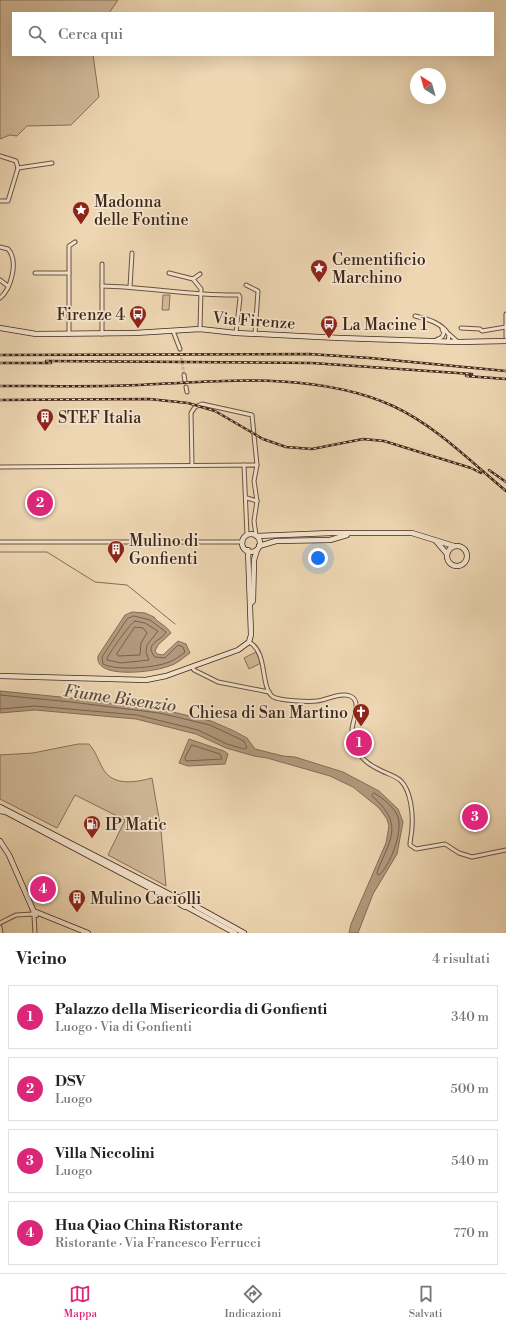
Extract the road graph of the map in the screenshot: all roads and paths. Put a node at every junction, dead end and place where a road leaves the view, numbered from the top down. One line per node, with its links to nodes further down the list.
1 (0, 156): 3 (street)
2 (52, 163): 3 (street)
3 (18, 168): 4 (street)
4 (0, 201)
5 (75, 242): 10 (street)
6 (0, 247): 16 (street)
7 (132, 253): 18 (street)
8 (102, 264): 17 (street)
9 (35, 273): 10 (street)
10 (69, 273): 30 (street)
11 (169, 273): 13 (street)
12 (200, 274): 13 (street)
13 (193, 279): 19 (street)
14 (0, 280): 16 (street)
15 (246, 284): 32 (street)
16 (8, 286): 20 (street)
17 (102, 286): 18 (street); 31 (street)
18 (130, 287): 19 (street)
19 (201, 296): 26 (street); 29 (street)
20 (0, 298)
21 (506, 314): 23 (street)
22 (415, 316): 28 (street)
23 (506, 327): 25 (street); 33 (street)
24 (0, 328): 30 (main road, Via Firenze)
25 (461, 328)
26 (200, 330): 27 (main road, Via Firenze); 29 (main road, Via Firenze)
27 (173, 331): 31 (main road, Via Firenze); 38 (street)
28 (446, 332): 34 (street); 36 (street); 37 (street)
29 (236, 333): 32 (main road, Via Firenze)
30 (69, 334): 31 (main road, Via Firenze)
31 (102, 334)
32 (254, 334): 34 (main road, Via Firenze)
33 (506, 337)
34 (433, 341): 36 (main road, Via Firenze)
35 (506, 341): 37 (main road, Via Firenze)
36 (448, 342): 37 (main road, Via Firenze)
37 (458, 342)
38 (180, 349)
39 (184, 375): 40 (street)
40 (185, 381)
41 (186, 387): 42 (street)
42 (187, 392)
43 (192, 465): 44 (street); 45 (street); 46 (street)
44 (244, 465): 45 (street); 47 (street)
45 (257, 465): 48 (street)
46 (0, 467)
47 (247, 498): 48 (street); 50 (street)
48 (257, 501): 51 (street)
49 (352, 534): 51 (main road); 52 (main road); 56 (main road)
50 (247, 535): 51 (main road); 54 (main road)
51 (256, 536): 56 (main road)
52 (435, 540): 55 (main road); 58 (main road)
53 (0, 542): 54 (street)
54 (243, 542): 57 (main road)
55 (454, 546): 58 (main road); 58 (main road)
56 (258, 548): 57 (main road); 59 (main road)
57 (248, 550): 59 (main road)
58 (447, 554)
59 (250, 603): 60 (main road)
60 (250, 642): 61 (main road); 63 (street)
61 (192, 667): 62 (main road); 63 (street)
62 (0, 676)
63 (269, 692): 67 (street)
64 (0, 806): 68 (main road)
65 (0, 811): 70 (main road)
66 (0, 841): 72 (main road)
67 (506, 850)
68 (181, 898): 69 (main road); 70 (main road)
69 (192, 902): 71 (main road); 79 (main road)
70 (182, 905): 71 (main road)
71 (188, 907): 78 (main road)
72 (36, 914): 73 (street); 76 (street); 77 (main road)
73 (0, 924)
74 (0, 927): 75 (street)
75 (1, 933)
76 (35, 933)
77 (88, 933)
78 (235, 933)
79 (244, 933)

